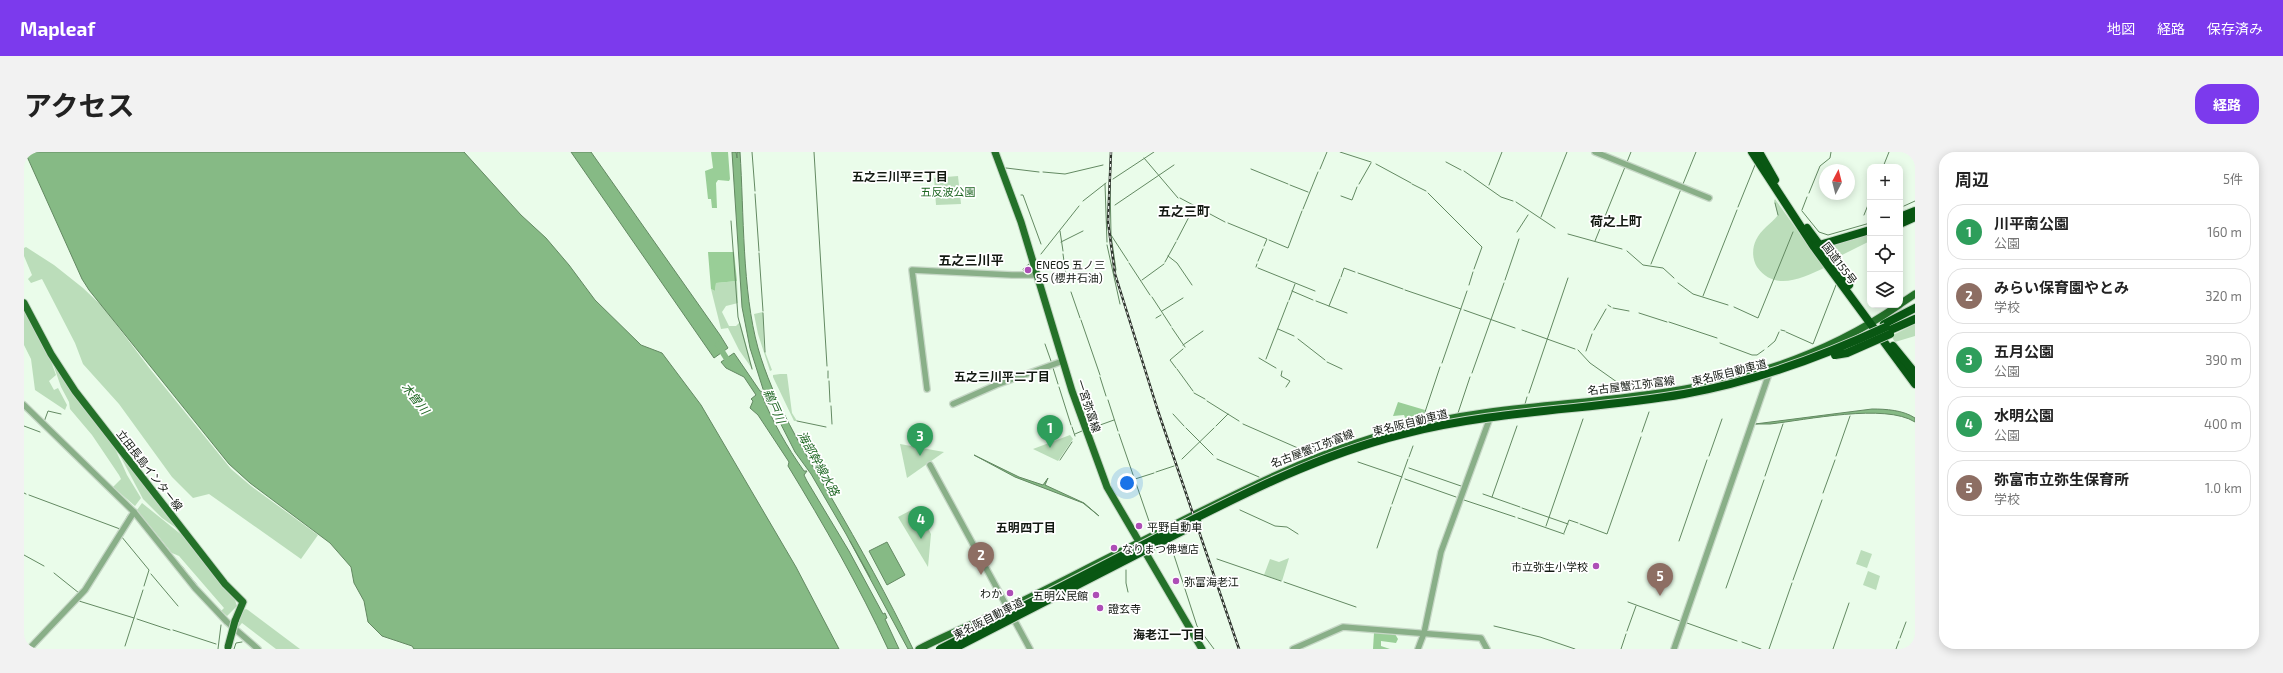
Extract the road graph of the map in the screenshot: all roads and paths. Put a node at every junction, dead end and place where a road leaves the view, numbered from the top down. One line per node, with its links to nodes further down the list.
1 (996, 152): 12 (main road, 一宮弥富線)
2 (1595, 152): 5 (street)
3 (1752, 152): 11 (highway, 国道155号)
4 (1759, 152): 11 (highway, 国道155号)
5 (1709, 198)
6 (1915, 211): 7 (highway)
7 (1903, 216)
8 (1915, 217): 9 (highway)
9 (1903, 223)
10 (1867, 231): 11 (highway)
11 (1817, 246): 21 (highway, 国道155号)
12 (1036, 275): 22 (main road, 一宮弥富線); 26 (street)
13 (1915, 294): 15 (main road, 名古屋蟹江弥富線)
14 (24, 303): 35 (main road, 立田長島インター線, bridge)
15 (1903, 303)
16 (1898, 308): 21 (main road, 名古屋蟹江弥富線)
17 (1915, 308): 21 (highway)
18 (1915, 313): 21 (highway, 東名阪自動車道)
19 (1915, 319): 21 (highway, 東名阪自動車道)
20 (1915, 323): 21 (highway)
21 (1882, 327): 23 (main road, 名古屋蟹江弥富線); 24 (highway, 国道155号); 25 (highway, 国道155号); 39 (highway, 東名阪自動車道, bridge); 40 (highway, 東名阪自動車道, bridge)
22 (1063, 360): 27 (street); 32 (main road, 一宮弥富線)
23 (1771, 368): 29 (main road, 名古屋蟹江弥富線); 46 (street)
24 (1915, 373)
25 (1915, 384)
26 (928, 389)
27 (953, 404)
28 (24, 405): 31 (street)
29 (1492, 411): 32 (main road, 名古屋蟹江弥富線); 34 (street)
30 (930, 465): 33 (street)
31 (134, 512): 36 (street); 37 (street)
32 (1138, 543): 33 (main road, 名古屋蟹江弥富線); 42 (main road, 一宮弥富線)
33 (1008, 608): 38 (main road, 名古屋蟹江弥富線); 41 (street)
34 (1424, 633): 43 (street); 44 (street); 45 (street)
35 (228, 648)
36 (29, 649)
37 (258, 649)
38 (919, 649)
39 (940, 649)
40 (953, 649)
41 (1030, 649)
42 (1202, 649)
43 (1293, 649)
44 (1418, 649)
45 (1487, 649)
46 (1674, 649)

